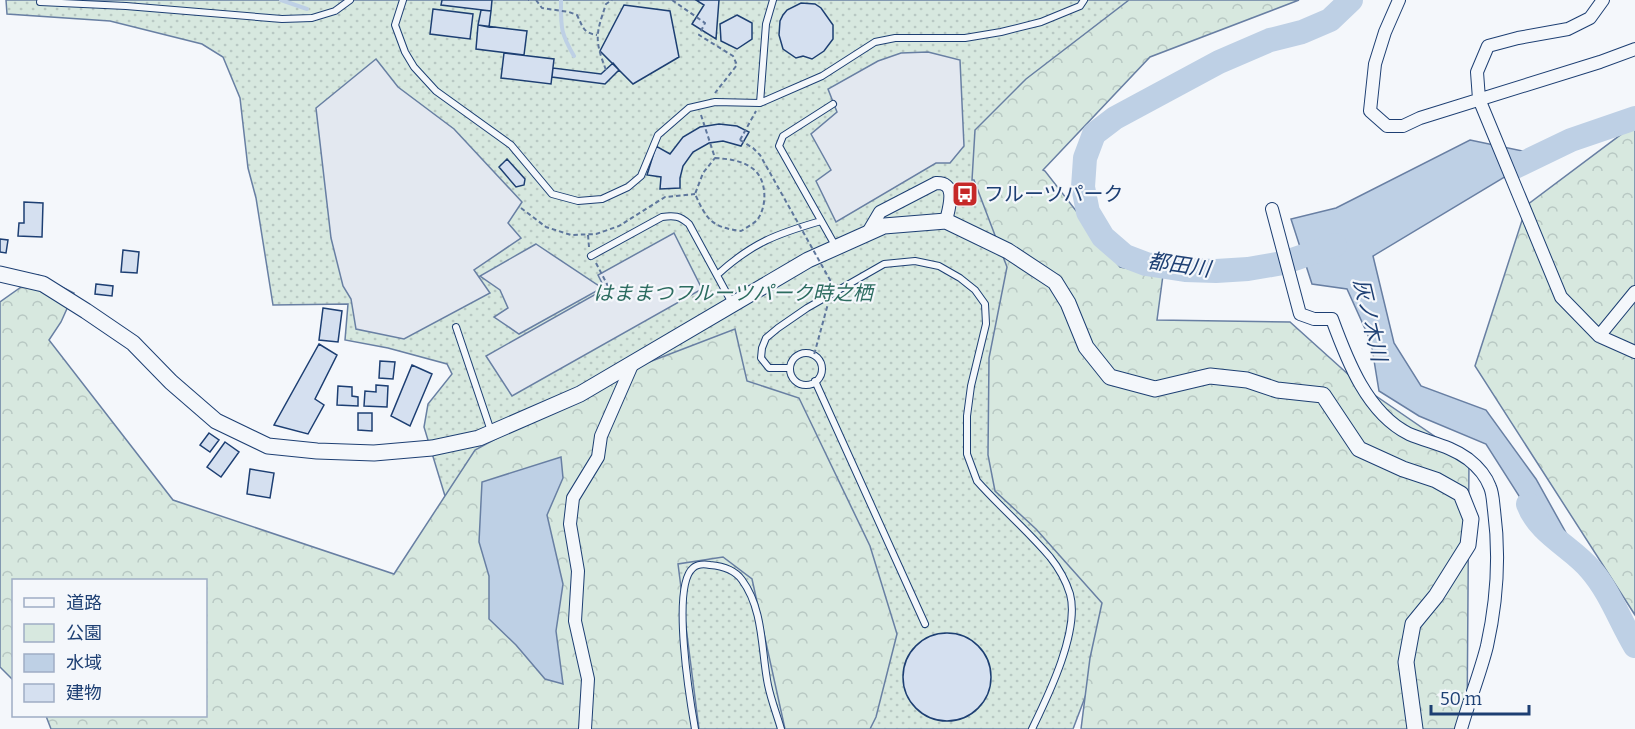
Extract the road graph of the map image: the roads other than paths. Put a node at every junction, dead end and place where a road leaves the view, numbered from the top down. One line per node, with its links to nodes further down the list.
1 (350, 0): 7 (lane)
2 (403, 0): 10 (lane)
3 (773, 0): 10 (lane)
4 (1084, 0): 10 (lane)
5 (1399, 0): 9 (street)
6 (1603, 0): 9 (street)
7 (39, 2)
8 (1635, 49): 9 (street)
9 (1479, 99): 23 (street)
10 (760, 104)
11 (833, 104): 13 (lane)
12 (1272, 209): 35 (street)
13 (821, 221): 16 (lane); 19 (lane)
14 (946, 221): 15 (street); 15 (street); 34 (street)
15 (867, 234): 16 (street)
16 (836, 248): 21 (street)
17 (591, 256): 19 (lane)
18 (0, 274): 28 (street)
19 (717, 275): 21 (lane)
20 (1635, 292): 23 (street)
21 (733, 303): 25 (street)
22 (456, 327): 28 (lane)
23 (1599, 336): 24 (street)
24 (1635, 352)
25 (632, 365): 28 (street); 30 (street)
26 (790, 368): 27 (lane); 27 (lane); 33 (lane)
27 (815, 381): 29 (lane)
28 (492, 432)
29 (925, 624)
30 (585, 729)
31 (695, 729): 32 (lane)
32 (781, 729)
33 (1032, 729)
34 (1415, 729)
35 (1461, 729)

